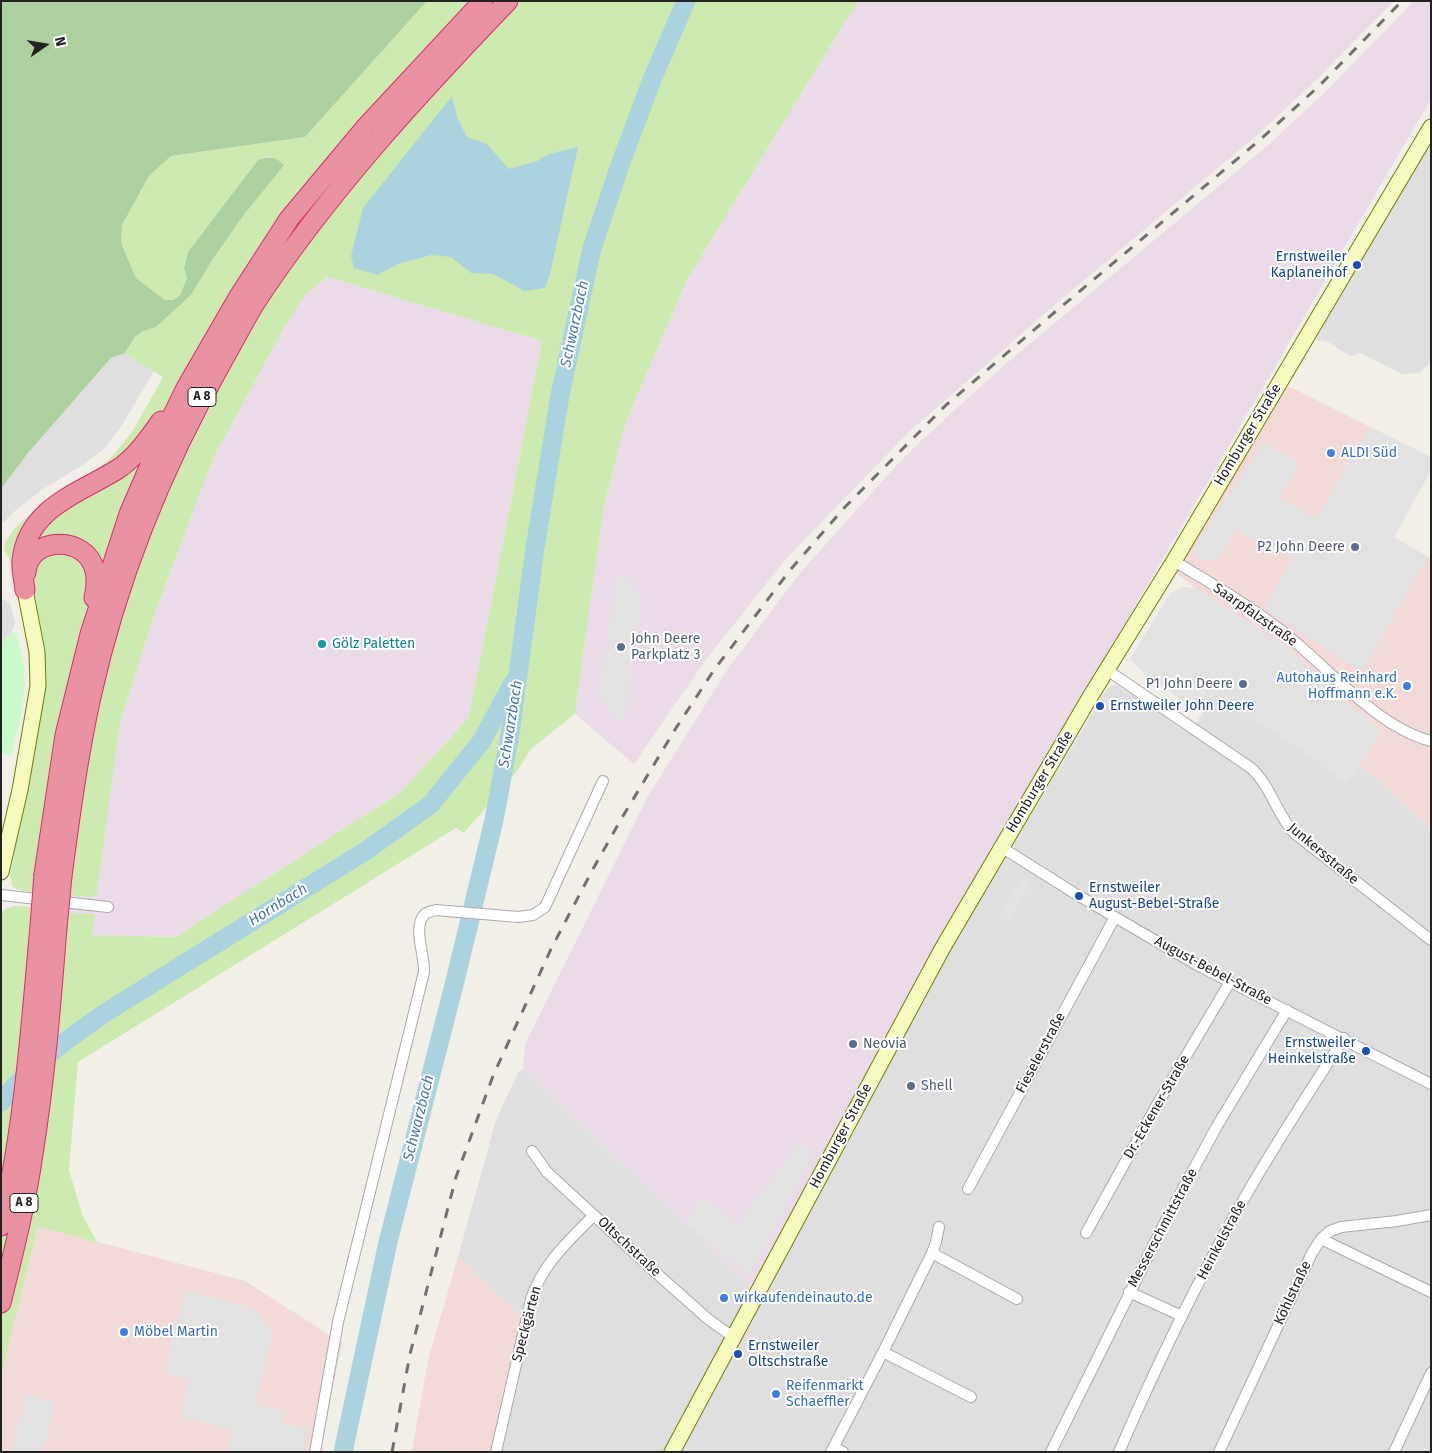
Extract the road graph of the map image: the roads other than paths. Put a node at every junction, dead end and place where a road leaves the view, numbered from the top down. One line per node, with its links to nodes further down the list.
1 (483, 1): 4 (highway, A 8)
2 (508, 1): 13 (highway, A 8)
3 (1431, 126): 5 (main road, Homburger Straße)
4 (186, 388): 6 (highway); 7 (highway, A 8)
5 (1174, 561): 8 (main road, Homburger Straße); 9 (street, Saarpfalzstraße)
6 (25, 590): 7 (highway); 12 (main road)
7 (90, 634): 13 (highway, A 8)
8 (1106, 670): 11 (main road, Homburger Straße); 18 (street, Junkersstraße)
9 (1431, 741)
10 (603, 781): 42 (street)
11 (1001, 848): 16 (street, August-Bebel-Straße); 37 (main road, Homburger Straße)
12 (1, 872)
13 (53, 875): 17 (highway, A 8, bridge)
14 (1, 895): 15 (street)
15 (108, 907)
16 (1115, 917): 19 (street, August-Bebel-Straße); 24 (street, Fieselerstraße)
17 (48, 927): 27 (highway, A 8); 35 (highway, A 8)
18 (1431, 940)
19 (1230, 982): 20 (street, August-Bebel-Straße); 29 (street, Dr.-Eckener-Straße)
20 (1287, 1010): 21 (street, August-Bebel-Straße); 32 (street, Messerschmittstraße)
21 (1344, 1038): 22 (street, August-Bebel-Straße); 36 (street, Heinkelstraße)
22 (1431, 1084)
23 (532, 1151): 25 (street, Oltschstraße)
24 (968, 1189)
25 (594, 1215): 37 (street, Oltschstraße); 43 (street, Speckgärten)
26 (1431, 1215): 30 (street, Köhlstraße)
27 (1, 1226)
28 (939, 1227): 31 (street)
29 (1086, 1233)
30 (1321, 1239): 33 (street); 47 (street, Köhlstraße)
31 (932, 1253): 34 (street); 38 (street)
32 (1129, 1292): 36 (street); 45 (street, Messerschmittstraße)
33 (1431, 1292)
34 (1017, 1299)
35 (1, 1303)
36 (1182, 1316): 46 (street, Heinkelstraße)
37 (733, 1337): 44 (main road, Homburger Straße)
38 (883, 1352): 40 (street); 41 (street)
39 (1431, 1373): 48 (street)
40 (971, 1397)
41 (836, 1450)
42 (315, 1452)
43 (496, 1452)
44 (672, 1452)
45 (1051, 1452)
46 (1119, 1452)
47 (1219, 1452)
48 (1394, 1452)

